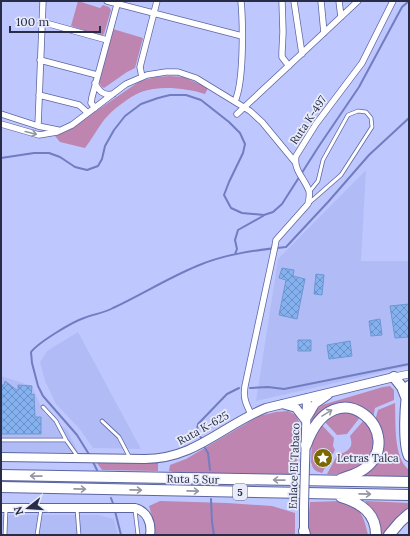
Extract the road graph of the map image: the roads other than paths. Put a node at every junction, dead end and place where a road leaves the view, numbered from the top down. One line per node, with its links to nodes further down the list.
1 (43, 1): 14 (street)
2 (107, 1): 11 (street)
3 (157, 1): 12 (street)
4 (242, 1): 16 (street)
5 (282, 1): 20 (street)
6 (294, 1): 18 (street)
7 (321, 1): 15 (street)
8 (339, 1): 13 (street)
9 (358, 1): 13 (street)
10 (393, 1): 35 (street, Ruta K-497)
11 (117, 2): 12 (street); 17 (street)
12 (154, 13): 16 (street); 22 (street)
13 (341, 17): 15 (street)
14 (42, 22): 17 (street); 19 (street)
15 (324, 33): 18 (street)
16 (242, 36): 26 (street)
17 (107, 40): 21 (street)
18 (302, 54): 20 (street)
19 (40, 60): 21 (street); 25 (street)
20 (289, 66): 27 (street)
21 (97, 75): 23 (street)
22 (142, 77): 24 (street); 26 (street)
23 (95, 82): 24 (street); 28 (street)
24 (114, 93): 28 (street)
25 (39, 95): 29 (street); 33 (street)
26 (235, 100): 27 (street)
27 (244, 107): 31 (street); 35 (street)
28 (95, 108): 29 (street)
29 (88, 113): 34 (street)
30 (1, 114): 33 (street)
31 (237, 114)
32 (1, 124): 34 (street, one-way to 34)
33 (38, 126): 34 (street)
34 (62, 130)
35 (296, 165): 36 (street)
36 (308, 190): 37 (street); 37 (lane)
37 (308, 204): 46 (street)
38 (409, 374): 39 (street, Ruta K-625)
39 (394, 377): 41 (main road, Ruta K-625); 42 (highway)
40 (409, 386): 42 (highway)
41 (334, 391): 43 (main road, Ruta K-625); 48 (main road)
42 (406, 397): 52 (highway)
43 (307, 398): 44 (main road, Ruta K-625); 48 (main road, Enlace El Tabaco)
44 (282, 404): 46 (main road, Ruta K-625); 48 (main road)
45 (43, 407): 50 (lane)
46 (251, 414): 55 (main road, Ruta K-625)
47 (102, 421): 55 (lane)
48 (306, 421): 51 (main road, Enlace El Tabaco)
49 (1, 440): 50 (lane)
50 (66, 440): 54 (lane)
51 (306, 444): 57 (highway, one-way to 57); 69 (main road, Enlace El Tabaco, bridge)
52 (409, 456)
53 (1, 457): 54 (main road, Ruta K-625)
54 (82, 458): 55 (main road, Ruta K-625)
55 (130, 458)
56 (1, 475): 57 (highway, Ruta 5 Sur / 5, one-way to 56)
57 (332, 481): 58 (highway, Ruta 5 Sur / 5)
58 (409, 482)
59 (1, 487): 60 (highway, Ruta 5 Sur / 5, one-way to 60)
60 (326, 493): 61 (highway, Ruta 5 Sur / 5, one-way to 61); 75 (highway)
61 (409, 495)
62 (4, 508): 63 (main road); 68 (lane)
63 (41, 508): 64 (main road); 71 (lane)
64 (77, 508): 65 (main road); 72 (lane)
65 (135, 508): 73 (lane); 74 (main road)
66 (409, 514): 76 (highway)
67 (1, 518): 68 (lane)
68 (6, 518): 70 (lane)
69 (304, 534)
70 (5, 535)
71 (37, 535)
72 (79, 535)
73 (138, 535)
74 (150, 535)
75 (376, 535)
76 (389, 535)

